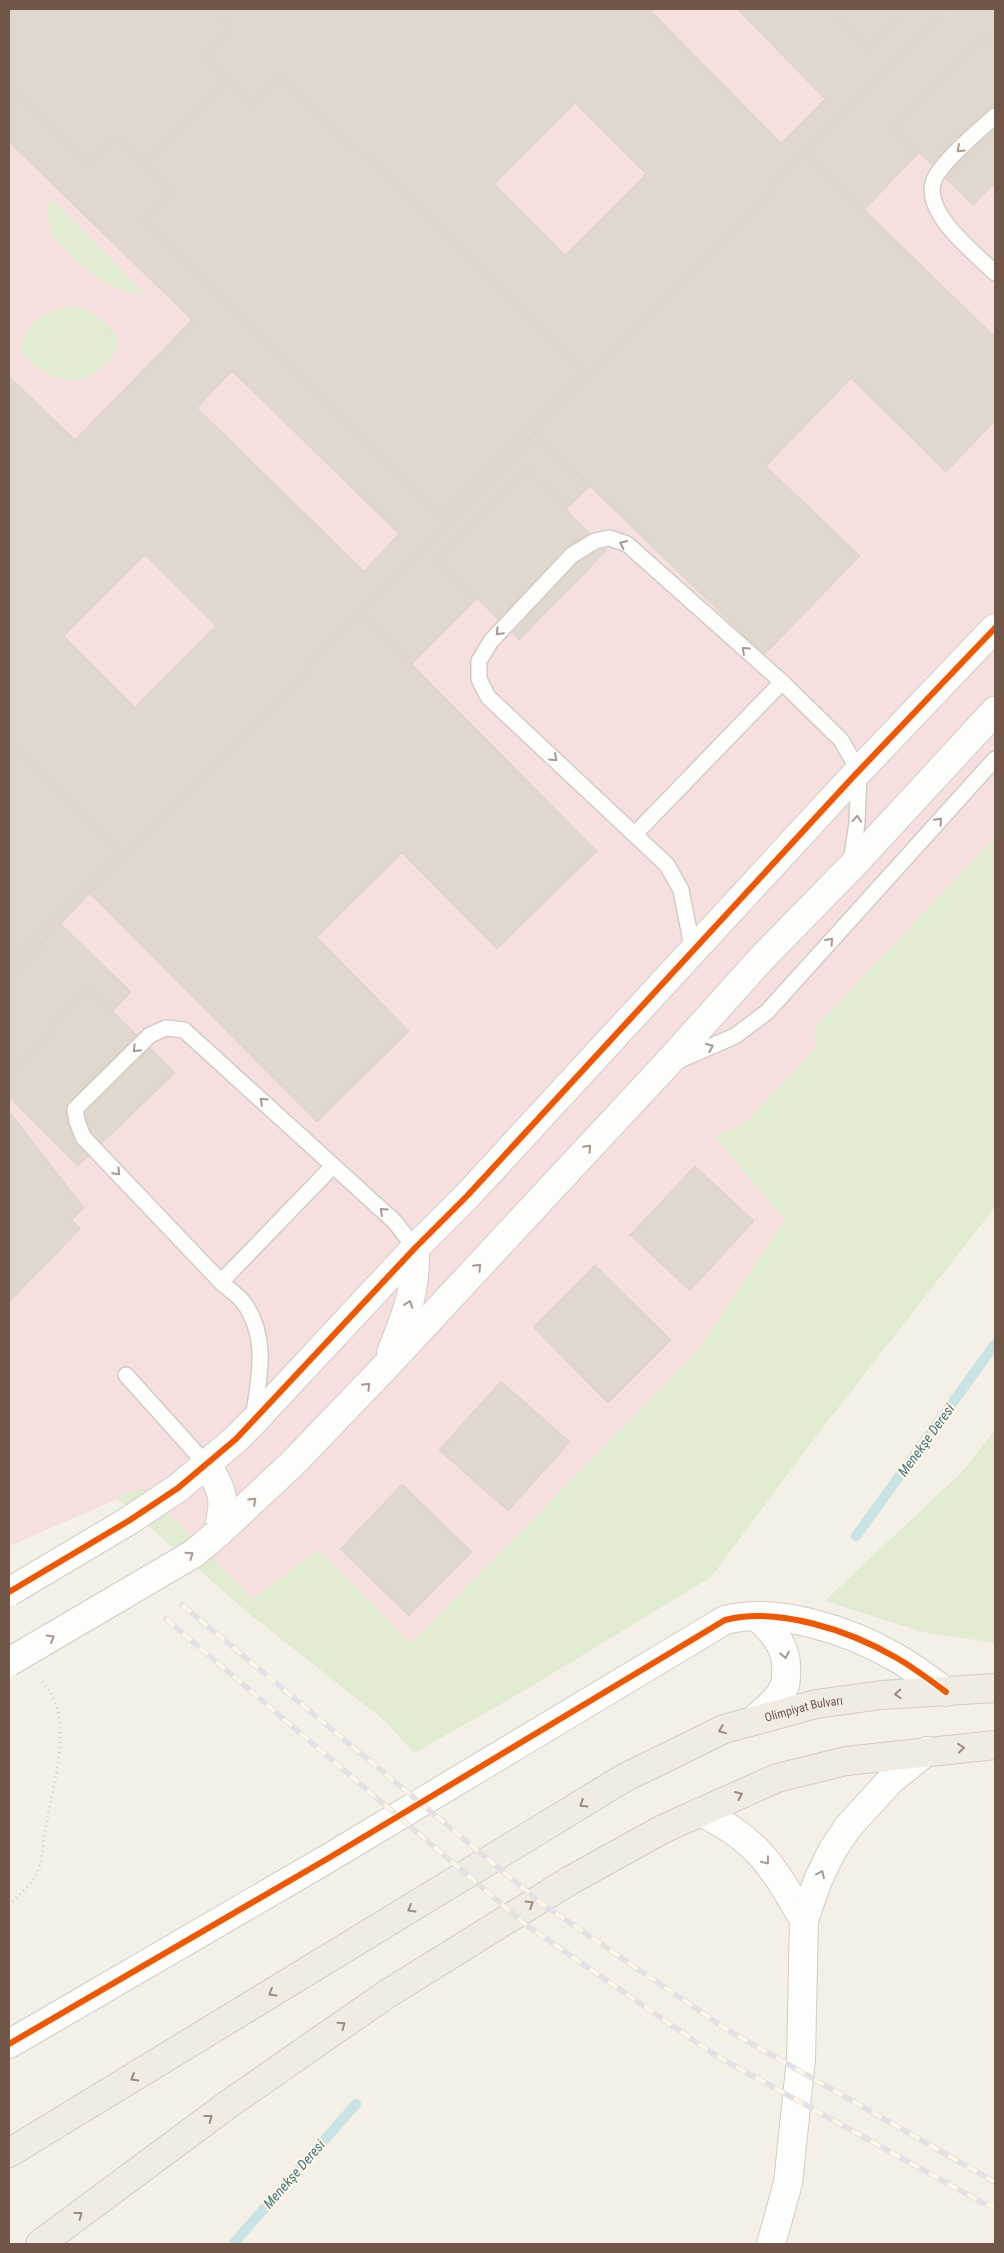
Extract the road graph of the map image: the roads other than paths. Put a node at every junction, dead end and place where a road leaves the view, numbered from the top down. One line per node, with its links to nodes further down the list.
1 (995, 116): 2 (lane, one-way to 2)
2 (995, 274)
3 (995, 628): 7 (street)
4 (782, 682): 7 (lane); 8 (lane); 8 (lane, one-way to 8)
5 (995, 711): 9 (street)
6 (995, 759): 11 (lane, one-way to 6)
7 (859, 771): 9 (lane, one-way to 7); 10 (street)
8 (635, 834): 10 (lane)
9 (851, 867): 11 (street)
10 (693, 951): 13 (street)
11 (665, 1066): 15 (street, one-way to 11)
12 (333, 1166): 13 (lane, one-way to 12); 14 (lane); 14 (lane, one-way to 14)
13 (415, 1248): 15 (street, one-way to 13); 17 (street)
14 (221, 1282): 17 (lane)
15 (386, 1366): 19 (street, one-way to 15)
16 (126, 1375): 18 (lane)
17 (253, 1422): 18 (street)
18 (206, 1464): 19 (street); 20 (street, bridge)
19 (217, 1534): 22 (street, one-way to 19, bridge)
20 (9, 1592)
21 (757, 1616): 24 (street); 25 (street, one-way to 25); 30 (street)
22 (9, 1662)
23 (995, 1688): 24 (main road, Olimpiyat Bulvarı)
24 (946, 1692): 25 (main road, Olimpiyat Bulvarı, one-way to 25)
25 (754, 1720): 31 (main road, Olimpiyat Bulvarı, one-way to 31)
26 (995, 1745): 27 (main road, one-way to 26)
27 (927, 1752): 28 (main road, one-way to 27); 29 (street, one-way to 27)
28 (700, 1812): 29 (street, one-way to 29); 32 (main road, one-way to 28)
29 (804, 1920): 33 (street)
30 (9, 2044)
31 (9, 2153)
32 (40, 2244)
33 (771, 2244)

